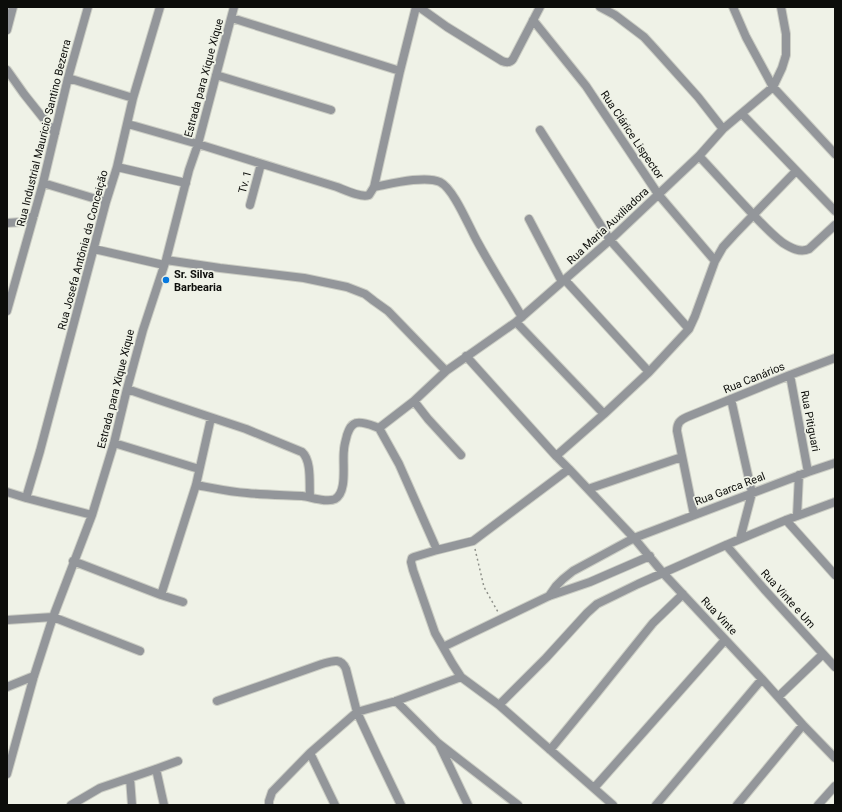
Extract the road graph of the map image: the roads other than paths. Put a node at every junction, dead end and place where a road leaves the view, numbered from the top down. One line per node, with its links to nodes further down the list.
1 (13, 7): 12 (street)
2 (88, 7): 16 (street, Rua Industrial Mauricio Santino Bezerra)
3 (160, 7): 18 (street, Rua Josefa Antônia da Conceição)
4 (234, 7): 10 (street, Estrada para Xique Xique)
5 (418, 7): 11 (street); 14 (street)
6 (540, 7): 11 (street)
7 (600, 7): 22 (street)
8 (733, 7): 17 (street)
9 (781, 7): 17 (street)
10 (232, 18): 14 (street); 15 (street, Estrada para Xique Xique)
11 (533, 20): 34 (street, Rua Clárice Lispector)
12 (7, 30)
13 (7, 70): 24 (street)
14 (400, 71): 33 (street)
15 (216, 75): 19 (street); 25 (street, Estrada para Xique Xique)
16 (68, 78): 18 (street); 24 (street, Rua Industrial Mauricio Santino Bezerra)
17 (773, 87): 20 (street, Rua Maria Auxiliadora); 26 (street)
18 (133, 98): 21 (street, Rua Josefa Antônia da Conceição)
19 (331, 110)
20 (742, 114): 22 (street, Rua Maria Auxiliadora); 30 (street)
21 (128, 124): 25 (street); 29 (street, Rua Josefa Antônia da Conceição)
22 (723, 128): 27 (street, Rua Maria Auxiliadora)
23 (540, 130): 43 (street)
24 (55, 133): 31 (street, Rua Industrial Mauricio Santino Bezerra)
25 (198, 144): 28 (street); 32 (street, Estrada para Xique Xique)
26 (835, 154)
27 (699, 156): 34 (street, Rua Maria Auxiliadora); 39 (street)
28 (261, 164): 33 (street); 36 (street, Tv. 1)
29 (117, 167): 32 (street); 35 (street, Rua Josefa Antônia da Conceição)
30 (796, 170): 37 (street); 39 (street)
31 (43, 183): 35 (street); 38 (street, Rua Industrial Mauricio Santino Bezerra)
32 (186, 183): 46 (street, Estrada para Xique Xique)
33 (374, 186): 49 (street)
34 (658, 194): 43 (street, Rua Maria Auxiliadora); 45 (street, Rua Clárice Lispector)
35 (106, 202): 44 (street, Rua Josefa Antônia da Conceição)
36 (250, 205)
37 (835, 211)
38 (34, 215): 41 (street); 48 (street, Rua Industrial Mauricio Santino Bezerra)
39 (754, 215): 42 (street); 45 (street)
40 (529, 219): 47 (street)
41 (7, 223)
42 (835, 225)
43 (610, 240): 47 (street, Rua Maria Auxiliadora); 50 (street)
44 (94, 249): 46 (street); 76 (street, Rua Josefa Antônia da Conceição)
45 (715, 261): 50 (street)
46 (165, 262): 53 (street); 56 (street, Estrada para Xique Xique)
47 (563, 281): 49 (street, Rua Maria Auxiliadora); 54 (street)
48 (7, 311)
49 (519, 320): 51 (street, Rua Maria Auxiliadora); 59 (street)
50 (689, 329): 54 (street)
51 (466, 356): 53 (street, Rua Maria Auxiliadora); 64 (street, Rua Vinte)
52 (835, 358): 55 (street, Rua Canários)
53 (446, 371): 58 (street, Rua Maria Auxiliadora)
54 (649, 372): 59 (street)
55 (790, 375): 57 (street, Rua Canários); 69 (street, Rua Pitiguari)
56 (127, 390): 60 (street); 62 (street, Estrada para Xique Xique)
57 (731, 399): 65 (street, Rua Canários); 74 (street)
58 (414, 401): 61 (street, Rua Maria Auxiliadora); 63 (street)
59 (604, 414): 64 (street)
60 (211, 418): 67 (street); 75 (street)
61 (380, 428): 75 (street); 85 (street)
62 (114, 443): 67 (street); 78 (street, Estrada para Xique Xique)
63 (461, 455)
64 (556, 456): 68 (street, Rua Vinte)
65 (682, 457): 72 (street); 79 (street)
66 (835, 463): 69 (street, Rua Garca Real)
67 (199, 469): 71 (street)
68 (569, 469): 72 (street, Rua Vinte); 85 (street)
69 (808, 472): 70 (street, Rua Garca Real)
70 (799, 475): 74 (street, Rua Garca Real); 80 (street)
71 (196, 485): 75 (street); 91 (street)
72 (588, 489): 82 (street, Rua Vinte)
73 (7, 492): 76 (street)
74 (752, 493): 79 (street, Rua Garca Real); 83 (street)
75 (310, 497)
76 (26, 498): 78 (street)
77 (835, 502): 80 (street)
78 (92, 515): 87 (street, Estrada para Xique Xique)
79 (694, 515): 82 (street, Rua Garca Real)
80 (797, 516): 81 (street)
81 (786, 520): 83 (street); 89 (street)
82 (634, 538): 86 (street, Rua Vinte); 92 (street, Rua Garca Real)
83 (740, 539): 84 (street)
84 (726, 544): 88 (street); 99 (street, Rua Vinte e Um)
85 (437, 550): 97 (street)
86 (650, 556): 88 (street, Rua Vinte); 92 (street)
87 (73, 561): 91 (street); 94 (street, Estrada para Xique Xique)
88 (664, 573): 90 (street, Rua Vinte); 108 (street)
89 (835, 575)
90 (683, 594): 96 (street, Rua Vinte); 112 (street)
91 (161, 595): 93 (street)
92 (549, 596): 97 (street)
93 (183, 602)
94 (53, 617): 95 (street); 98 (street); 101 (street, Estrada para Xique Xique)
95 (7, 620)
96 (726, 640): 103 (street, Rua Vinte); 120 (street)
97 (443, 647): 102 (street)
98 (140, 651)
99 (823, 654): 100 (street, Rua Vinte e Um); 105 (street)
100 (835, 667)
101 (34, 676): 104 (street); 117 (street, Estrada para Xique Xique)
102 (461, 677): 107 (street); 108 (street)
103 (762, 679): 105 (street, Rua Vinte); 130 (street)
104 (7, 687)
105 (778, 697): 110 (street, Rua Vinte)
106 (217, 701): 109 (street)
107 (396, 701): 109 (street); 111 (street)
108 (500, 705): 112 (street)
109 (357, 712): 113 (street); 126 (street)
110 (804, 725): 114 (street, Rua Vinte); 131 (street)
111 (438, 743): 127 (street); 128 (street)
112 (550, 750): 120 (street)
113 (310, 753): 124 (street); 125 (street)
114 (835, 758)
115 (178, 761): 116 (street)
116 (156, 769): 118 (street); 123 (street)
117 (7, 774)
118 (130, 778): 121 (street); 122 (street)
119 (835, 786): 132 (street)
120 (594, 788): 129 (street)
121 (72, 805)
122 (132, 805)
123 (164, 805)
124 (269, 805)
125 (335, 805)
126 (402, 805)
127 (468, 805)
128 (518, 805)
129 (613, 805)
130 (656, 805)
131 (737, 805)
132 (818, 805)

